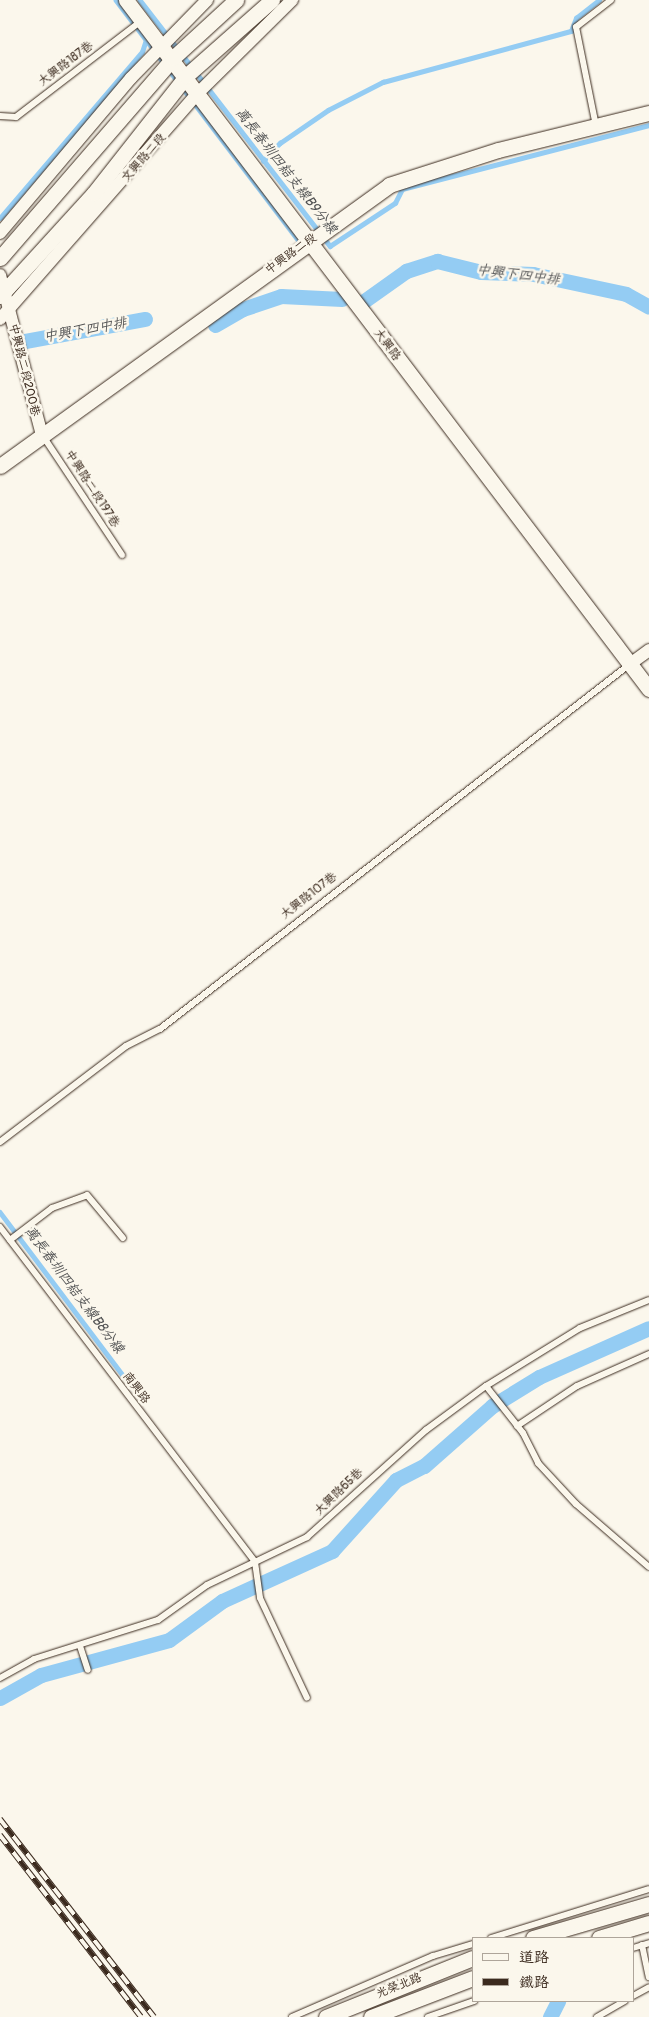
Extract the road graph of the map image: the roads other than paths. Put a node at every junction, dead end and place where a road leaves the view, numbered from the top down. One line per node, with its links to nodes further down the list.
1 (126, 0): 7 (street, 大興路)
2 (207, 0): 8 (street)
3 (236, 0): 9 (street)
4 (272, 0): 10 (street, 文興路二段)
5 (292, 0): 11 (street, 文興路二段)
6 (611, 0): 14 (lane)
7 (142, 20): 8 (street, 大興路); 13 (lane, 大興路187巷)
8 (162, 44): 9 (street, 大興路); 15 (street)
9 (173, 58): 10 (street, 大興路); 17 (street)
10 (186, 76): 11 (street, 大興路); 19 (street, 文興路二段)
11 (199, 92): 16 (street, 大興路); 20 (street, 文興路二段)
12 (649, 113): 14 (street, 中興路二段)
13 (0, 116)
14 (597, 127): 16 (street, 中興路二段)
15 (0, 233)
16 (308, 241): 22 (street, 中興路二段); 26 (street, 大興路)
17 (0, 258)
18 (0, 275): 19 (street, 中興路二段200巷)
19 (2, 294): 20 (street, 中興路二段200巷)
20 (10, 309): 21 (street, 文興路二段); 22 (street, 中興路二段200巷)
21 (0, 319)
22 (42, 435): 23 (street, 中興路二段); 24 (lane, 中興路二段197巷)
23 (0, 466)
24 (122, 556)
25 (649, 650): 26 (street)
26 (630, 664): 27 (street, 大興路); 28 (lane, 大興路107巷)
27 (649, 689)
28 (0, 1142)
29 (0, 1227): 31 (lane, 南興路)
30 (124, 1238): 31 (lane)
31 (10, 1240): 36 (lane, 南興路)
32 (649, 1300): 34 (lane, 大興路65巷)
33 (649, 1354): 35 (lane)
34 (486, 1386): 35 (lane); 36 (lane, 大興路65巷)
35 (517, 1426): 37 (lane)
36 (255, 1562): 38 (lane, 大興路65巷); 41 (lane)
37 (649, 1567)
38 (80, 1646): 39 (lane); 40 (lane, 大興路65巷)
39 (88, 1670)
40 (0, 1678)
41 (306, 1698)
42 (649, 1889): 45 (lane)
43 (649, 1904): 46 (street)
44 (649, 1923): 47 (street)
45 (495, 1937)
46 (537, 1937)
47 (602, 1937)
48 (472, 1944): 58 (lane)
49 (646, 1944): 50 (lane); 52 (lane)
50 (634, 1948)
51 (472, 1958): 59 (street, 光榮北路)
52 (649, 1977)
53 (472, 1978): 60 (street, 光榮北路)
54 (649, 1987): 55 (lane)
55 (634, 1995)
56 (472, 2002): 61 (lane)
57 (623, 2002): 62 (lane)
58 (292, 2017)
59 (326, 2017)
60 (371, 2017)
61 (428, 2017)
62 (597, 2017)

